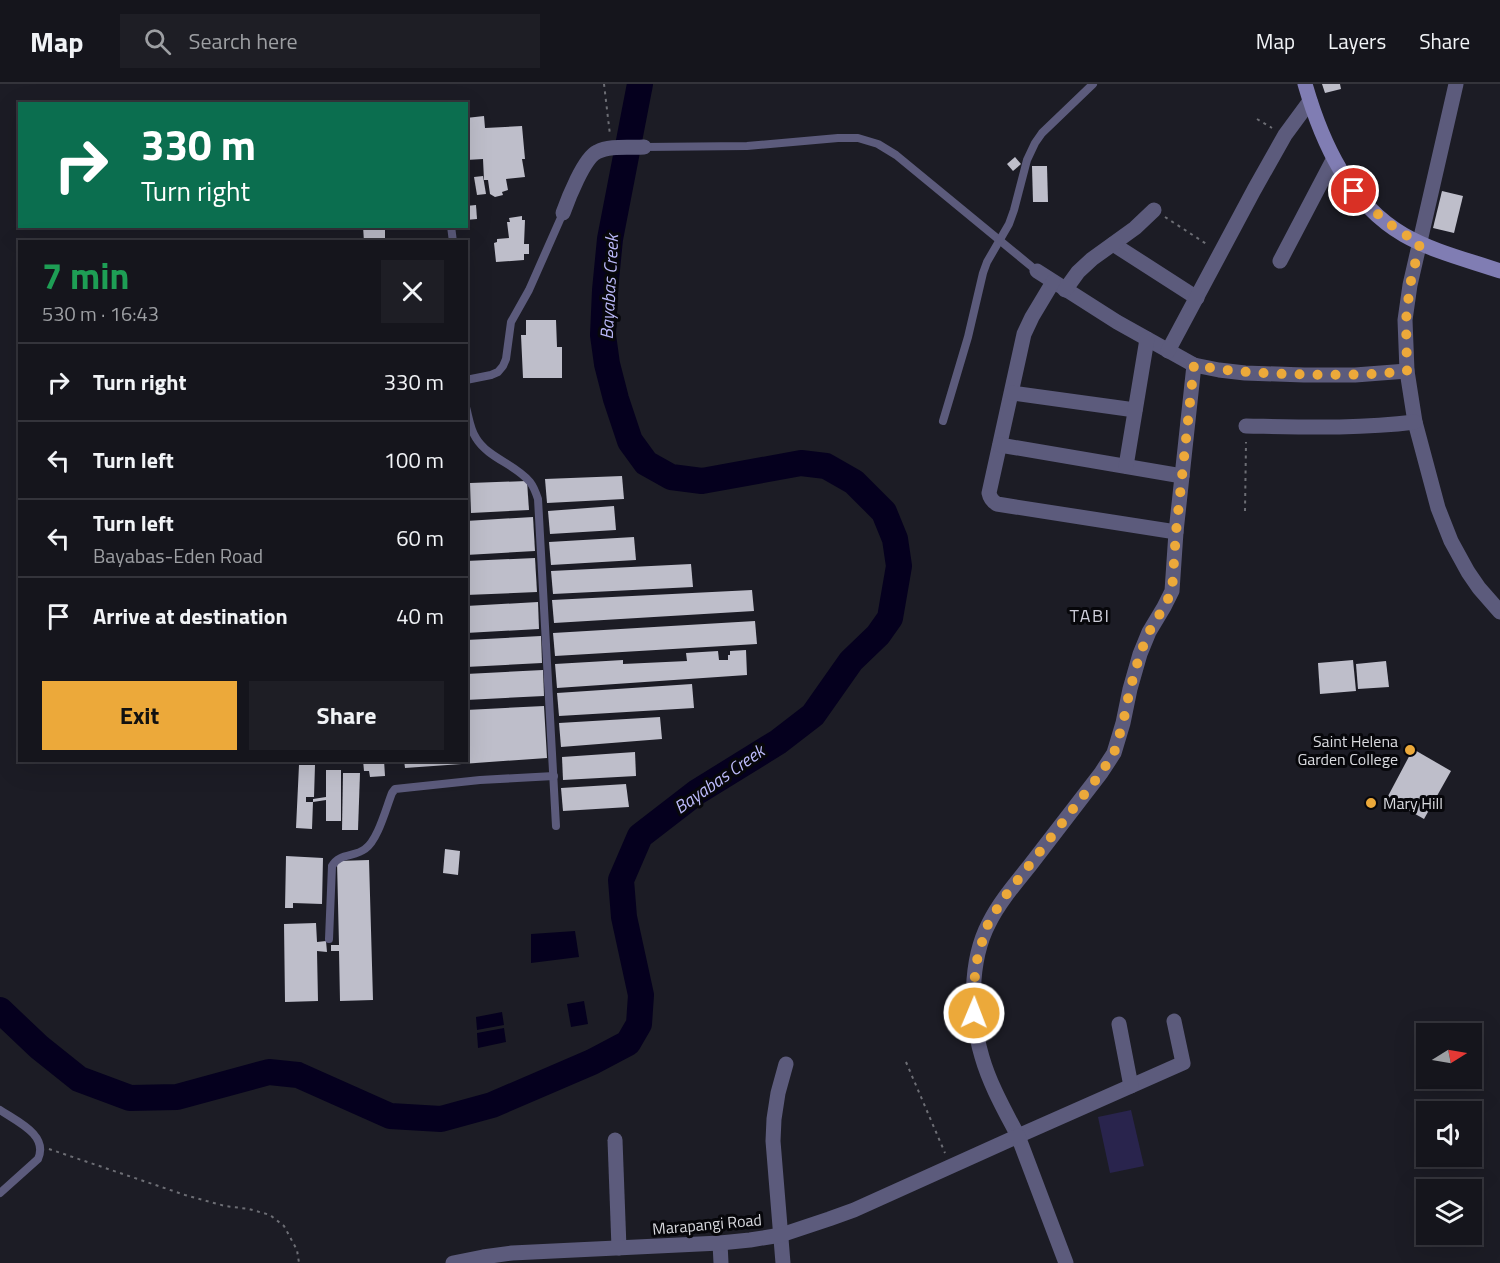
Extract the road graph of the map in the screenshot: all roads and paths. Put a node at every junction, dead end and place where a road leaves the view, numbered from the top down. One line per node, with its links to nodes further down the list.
1 (604, 84): 9 (path)
2 (1094, 84): 13 (lane)
3 (1305, 84): 5 (main road)
4 (1456, 84): 14 (street)
5 (1310, 101): 7 (street); 10 (main road)
6 (1257, 119): 7 (path)
7 (1285, 135): 16 (street)
8 (644, 147): 9 (street); 13 (lane)
9 (614, 148): 12 (street)
10 (1333, 160): 14 (main road); 17 (street)
11 (1154, 210): 15 (street); 16 (path)
12 (563, 213): 26 (lane)
13 (999, 241): 18 (lane); 30 (lane)
14 (1420, 243): 19 (main road); 25 (street)
15 (1113, 244): 20 (street); 21 (street)
16 (1221, 252): 21 (street)
17 (1280, 261)
18 (1037, 271): 20 (street)
19 (1500, 271)
20 (1059, 286): 22 (street); 27 (street)
21 (1197, 298): 23 (street)
22 (1147, 339): 23 (street); 28 (street)
23 (1168, 351): 24 (street)
24 (1194, 365): 25 (street); 35 (street)
25 (1407, 371): 31 (street)
26 (468, 381)
27 (1011, 393): 28 (street); 33 (street)
28 (1135, 410): 34 (street)
29 (468, 415): 39 (lane)
30 (943, 421)
31 (1415, 422): 32 (street); 38 (street)
32 (1246, 426): 36 (path)
33 (1000, 445): 34 (street); 37 (street)
34 (1126, 466): 35 (street)
35 (1182, 476): 37 (street)
36 (1245, 511)
37 (1176, 532): 48 (street)
38 (1500, 612)
39 (554, 776): 40 (lane); 41 (lane)
40 (556, 826)
41 (329, 939)
42 (1174, 1021): 46 (street, Marapangi Road)
43 (1119, 1024): 46 (street)
44 (906, 1062): 51 (path)
45 (786, 1064): 53 (street)
46 (1131, 1086): 48 (street, Marapangi Road)
47 (0, 1110): 50 (lane)
48 (1018, 1136): 51 (street, Marapangi Road); 60 (street)
49 (615, 1140): 55 (street)
50 (41, 1146): 52 (lane); 56 (path)
51 (951, 1167): 53 (street, Marapangi Road)
52 (0, 1193)
53 (781, 1235): 54 (street, Marapangi Road); 59 (street)
54 (720, 1243): 55 (street, Marapangi Road); 58 (street)
55 (619, 1248): 57 (street, Marapangi Road)
56 (299, 1263)
57 (453, 1263)
58 (721, 1263)
59 (783, 1263)
60 (1066, 1263)

